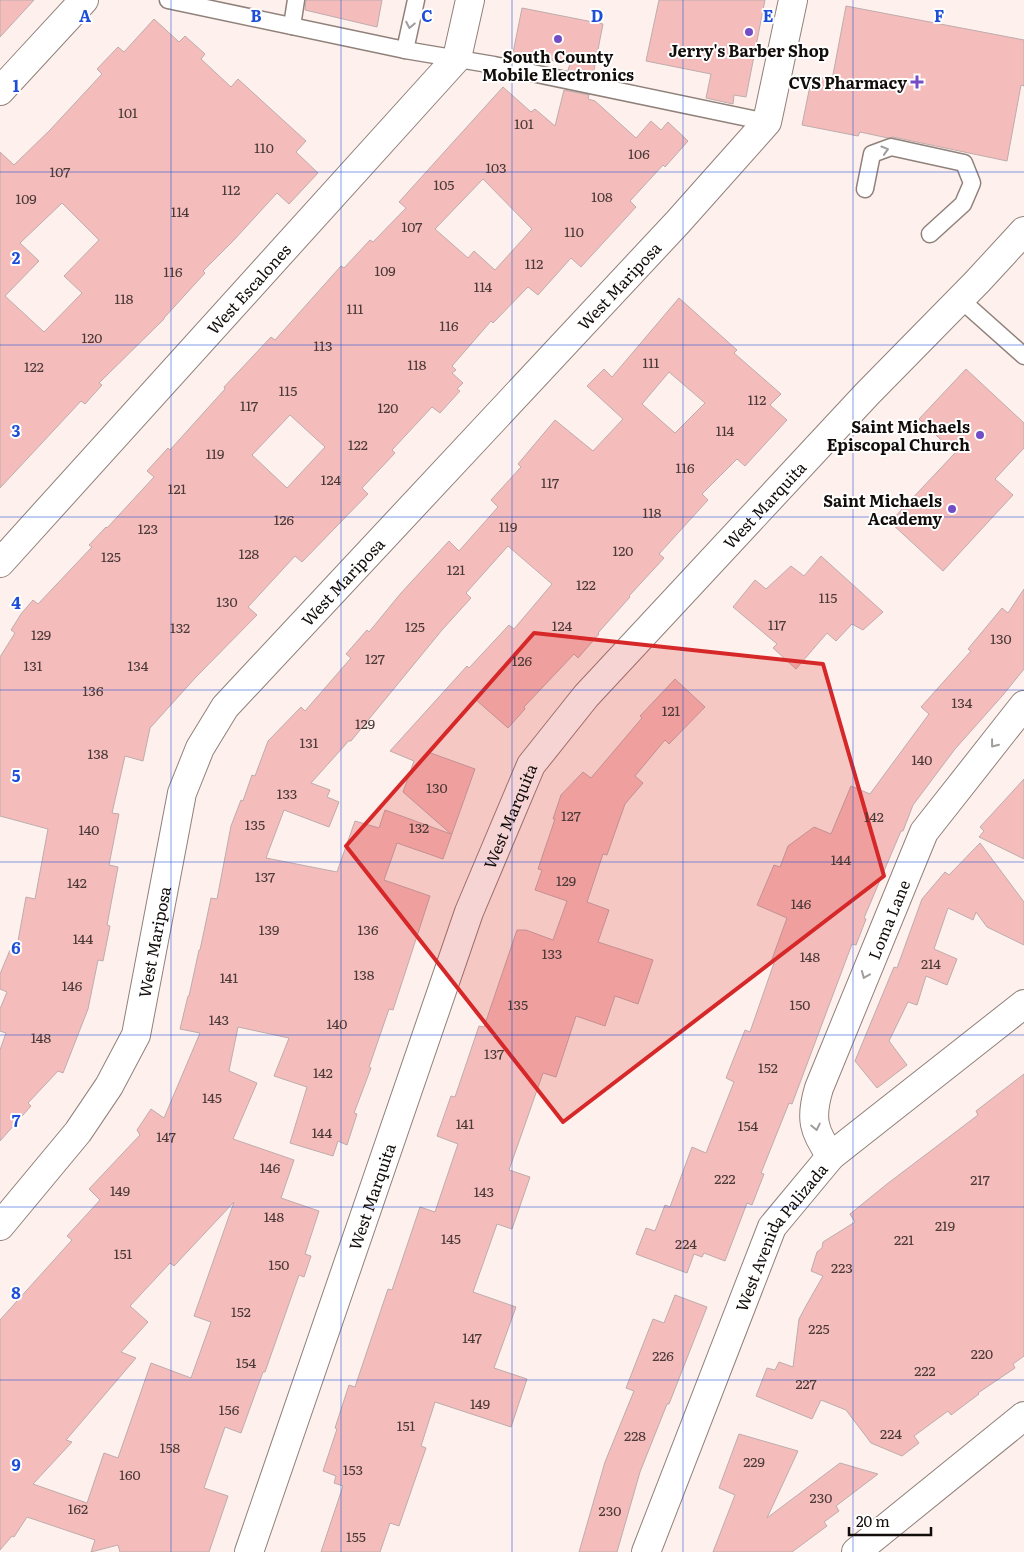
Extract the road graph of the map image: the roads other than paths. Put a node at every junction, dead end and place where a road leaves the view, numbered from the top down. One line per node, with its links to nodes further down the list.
1 (84, 0): 10 (street)
2 (168, 0): 7 (lane)
3 (296, 0): 7 (lane)
4 (416, 0): 8 (lane, one-way to 8)
5 (470, 0): 9 (street)
6 (793, 0): 11 (street, West Mariposa)
7 (292, 26): 8 (lane)
8 (405, 50): 9 (lane)
9 (458, 58): 11 (lane); 17 (street, West Escalones)
10 (0, 91)
11 (767, 122): 21 (street, West Mariposa)
12 (865, 189): 14 (lane, one-way to 14)
13 (1024, 231): 15 (street, West Marquita)
14 (930, 234)
15 (960, 298): 16 (lane); 23 (street, West Marquita)
16 (1024, 356)
17 (0, 563)
18 (1024, 705): 20 (street, Loma Lane, one-way to 20)
19 (1024, 1004): 20 (street, West Avenida Palizada)
20 (831, 1156): 24 (street, West Avenida Palizada)
21 (0, 1226)
22 (1024, 1416): 25 (street)
23 (250, 1552)
24 (646, 1552)
25 (856, 1552)

